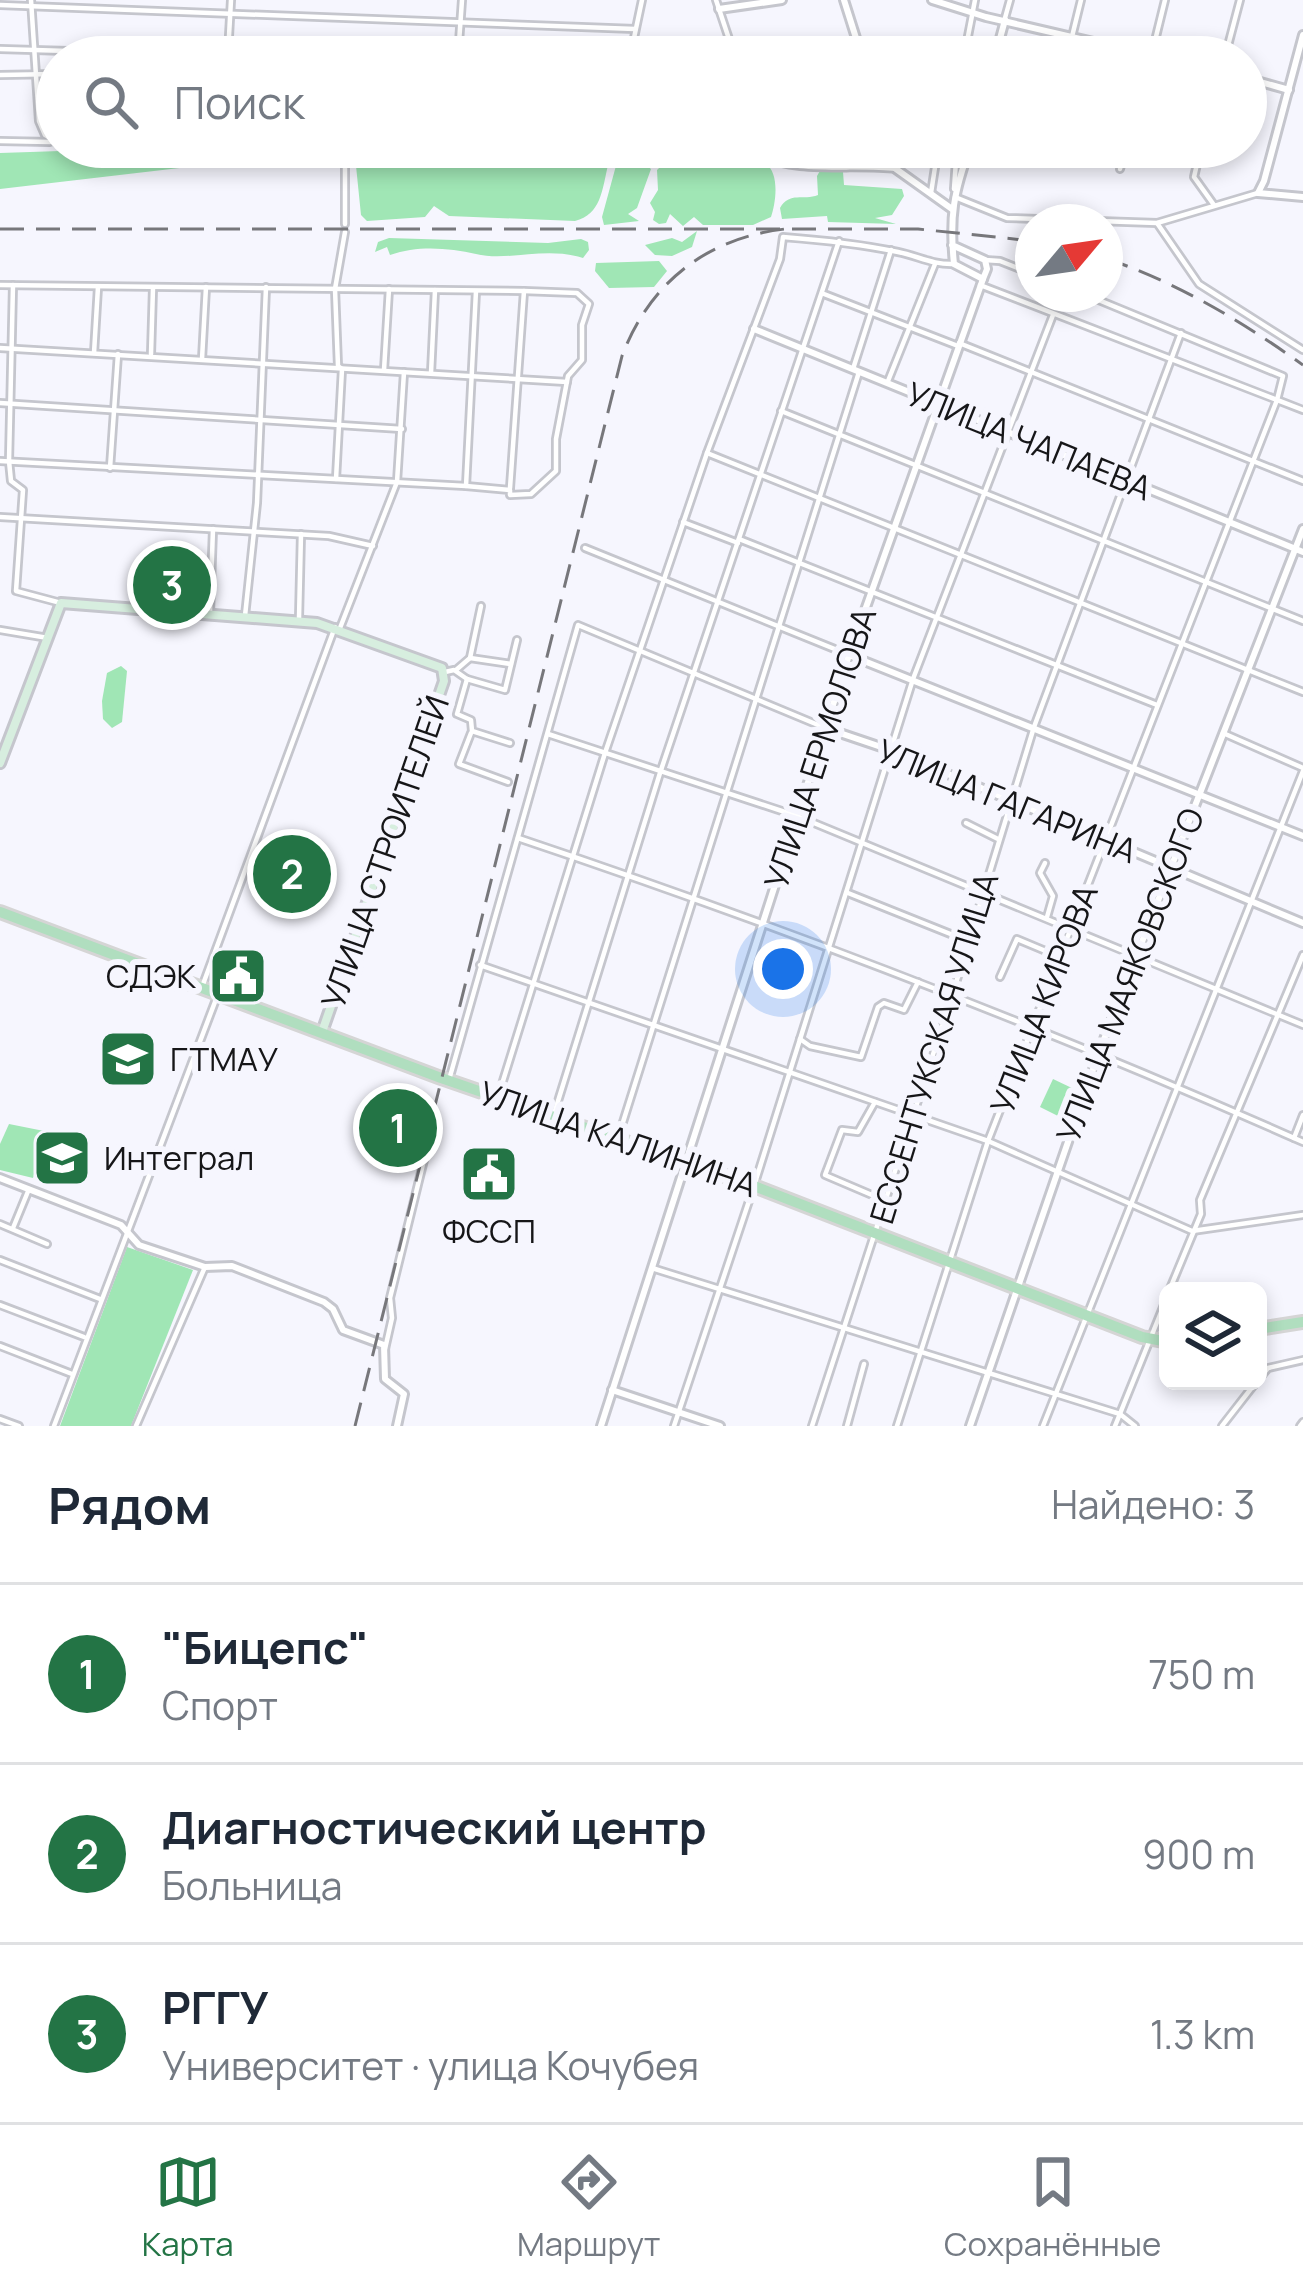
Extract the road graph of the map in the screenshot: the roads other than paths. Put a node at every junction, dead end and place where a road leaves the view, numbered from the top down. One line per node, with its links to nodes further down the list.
1 (231, 0): 15 (street)
2 (462, 0): 18 (street)
3 (642, 0): 19 (street)
4 (782, 0): 13 (street)
5 (844, 0): 25 (street)
6 (935, 0): 16 (street)
7 (975, 0): 16 (street)
8 (1010, 0): 17 (street)
9 (1082, 0): 28 (street)
10 (1165, 0): 29 (street)
11 (1240, 0): 30 (street)
12 (31, 2): 14 (street); 15 (street); 31 (street)
13 (717, 4): 24 (street)
14 (0, 5)
15 (230, 12): 18 (street); 21 (street)
16 (972, 13): 17 (street); 26 (street)
17 (1005, 20): 27 (street); 28 (street)
18 (461, 21): 19 (street); 22 (street)
19 (635, 29): 23 (street)
20 (1303, 35): 36 (street)
21 (229, 36)
22 (460, 36)
23 (634, 36)
24 (728, 36)
25 (855, 36)
26 (968, 36)
27 (1001, 36)
28 (1072, 36)
29 (1158, 36)
30 (1231, 36)
31 (34, 48): 32 (street); 33 (street)
32 (0, 49)
33 (36, 74): 34 (street)
34 (0, 75)
35 (1267, 84): 36 (street)
36 (1289, 90): 46 (street)
37 (34, 140): 38 (street)
38 (0, 141)
39 (345, 168): 69 (street)
40 (872, 168): 45 (street)
41 (935, 168): 48 (street)
42 (956, 168): 50 (street)
43 (963, 168): 50 (street)
44 (1196, 168): 52 (street)
45 (896, 169): 48 (street)
46 (1264, 182): 47 (street); 49 (street)
47 (1272, 192): 49 (street); 51 (street)
48 (931, 193): 53 (street)
49 (1258, 193): 52 (street)
50 (954, 195): 53 (street); 54 (street)
51 (1303, 197)
52 (1215, 208): 54 (street)
53 (952, 209): 56 (street)
54 (1157, 224): 85 (street)
55 (839, 242): 57 (street); 74 (street); 79 (street)
56 (952, 245): 58 (street); 59 (street)
57 (891, 250): 60 (street); 76 (street)
58 (985, 260): 61 (street); 62 (street, УЛИЦА ЕРМОЛОВА)
59 (954, 264): 60 (street); 62 (street)
60 (935, 265): 78 (street)
61 (1015, 267)
62 (981, 282): 77 (street); 81 (street, УЛИЦА ЕРМОЛОВА)
63 (0, 285): 64 (street)
64 (13, 285): 65 (street); 83 (street)
65 (98, 287): 68 (street); 86 (street)
66 (206, 287): 67 (street); 68 (street); 89 (street)
67 (266, 287): 69 (street); 91 (street)
68 (153, 288): 88 (street)
69 (335, 289): 70 (street); 92 (street)
70 (389, 289): 71 (street); 93 (street)
71 (435, 290): 72 (street); 97 (street)
72 (476, 291): 73 (street); 98 (street)
73 (524, 291): 99 (street); 100 (street)
74 (821, 293): 76 (street); 84 (street)
75 (1123, 309): 80 (street)
76 (872, 310): 78 (street); 94 (street)
77 (1053, 315): 90 (street); 96 (street)
78 (911, 326): 81 (street); 101 (street)
79 (754, 329): 84 (street, УЛИЦА ЧАПАЕВА); 115 (street)
80 (1181, 332): 90 (street, ЕССЕНТУКСКАЯ УЛИЦА); 102 (street, УЛИЦА КИРОВА)
81 (959, 344): 96 (street); 105 (street, УЛИЦА ЕРМОЛОВА)
82 (0, 348): 83 (street)
83 (11, 348): 86 (street); 104 (street)
84 (802, 350): 94 (street, УЛИЦА ЧАПАЕВА); 108 (street)
85 (1303, 350)
86 (94, 352): 87 (street)
87 (118, 354): 88 (street); 106 (street)
88 (151, 356): 89 (street)
89 (202, 359): 91 (street)
90 (1169, 361): 102 (street); 110 (street, ЕССЕНТУКСКАЯ УЛИЦА)
91 (263, 362): 92 (street); 109 (street)
92 (342, 369): 93 (street); 111 (street)
93 (384, 370): 95 (street)
94 (856, 370): 101 (street, УЛИЦА ЧАПАЕВА); 114 (street)
95 (404, 372): 97 (street); 112 (street)
96 (1032, 372): 110 (street); 113 (street)
97 (431, 373): 98 (street)
98 (471, 375): 99 (street); 127 (street)
99 (518, 378): 100 (street); 128 (street)
100 (567, 382): 128 (street)
101 (887, 383): 105 (street, УЛИЦА ЧАПАЕВА)
102 (1277, 400): 107 (street); 118 (street, УЛИЦА КИРОВА)
103 (0, 403): 104 (street)
104 (11, 404): 106 (street); 117 (street)
105 (937, 404): 113 (street, УЛИЦА ЧАПАЕВА); 119 (street, УЛИЦА ЕРМОЛОВА)
106 (114, 409): 109 (street); 120 (street)
107 (1303, 410)
108 (781, 411): 114 (street); 122 (street)
109 (260, 419): 111 (street); 121 (street)
110 (1150, 420): 118 (street); 124 (street, ЕССЕНТУКСКАЯ УЛИЦА)
111 (340, 424): 112 (street); 123 (street)
112 (402, 429): 126 (street)
113 (1009, 431): 124 (street, УЛИЦА ЧАПАЕВА); 129 (street)
114 (840, 434): 119 (street); 130 (street)
115 (706, 453): 122 (street); 133 (street)
116 (0, 461): 117 (street)
117 (9, 461): 120 (street); 132 (street)
118 (1253, 461): 125 (street); 134 (street, УЛИЦА КИРОВА)
119 (914, 465): 129 (street); 136 (street, УЛИЦА ЕРМОЛОВА)
120 (110, 470): 121 (street)
121 (256, 476): 123 (street); 138 (street)
122 (760, 476): 130 (street); 141 (street)
123 (337, 479): 126 (street)
124 (1127, 480): 134 (street, УЛИЦА ЧАПАЕВА); 140 (street, ЕССЕНТУКСКАЯ УЛИЦА)
125 (1303, 481)
126 (397, 482): 127 (street); 142 (street)
127 (466, 486): 128 (street)
128 (510, 490)
129 (985, 493): 140 (street); 145 (street)
130 (820, 499): 136 (street); 146 (street)
131 (0, 517): 132 (street)
132 (21, 517): 135 (street); 152 (street)
133 (683, 522): 141 (street); 147 (street)
134 (1230, 522): 144 (street, УЛИЦА ЧАПАЕВА); 148 (street, УЛИЦА КИРОВА)
135 (213, 529): 138 (street); 155 (street)
136 (894, 529): 145 (street); 149 (street, УЛИЦА ЕРМОЛОВА)
137 (1303, 529): 144 (street, УЛИЦА МАЯКОВСКОГО)
138 (255, 531): 139 (street); 156 (street)
139 (301, 534): 142 (street); 159 (street)
140 (1103, 540): 148 (street); 151 (street, ЕССЕНТУКСКАЯ УЛИЦА)
141 (739, 541): 146 (street); 150 (street)
142 (373, 546): 161 (street)
143 (586, 548): 147 (street)
144 (1299, 551): 154 (street, УЛИЦА МАЯКОВСКОГО)
145 (961, 555): 151 (street); 157 (street)
146 (800, 563): 149 (street); 160 (street)
147 (664, 579): 150 (street); 166 (street)
148 (1207, 582): 154 (street); 165 (street, УЛИЦА КИРОВА)
149 (870, 592): 157 (street); 167 (street, УЛИЦА ЕРМОЛОВА)
150 (718, 601): 160 (street); 173 (street)
151 (1079, 602): 165 (street); 170 (street, ЕССЕНТУКСКАЯ УЛИЦА)
152 (62, 603): 155 (main road); 163 (main road)
153 (481, 606): 168 (street, УЛИЦА СТРОИТЕЛЕЙ)
154 (1271, 608): 158 (street); 171 (street, УЛИЦА МАЯКОВСКОГО)
155 (209, 614): 156 (main road)
156 (245, 617): 159 (main road)
157 (937, 618): 170 (street); 175 (street)
158 (1303, 620)
159 (298, 621): 161 (main road)
160 (780, 626): 167 (street); 177 (street)
161 (337, 628): 172 (main road); 225 (street)
162 (0, 630): 163 (street)
163 (48, 638): 187 (main road)
164 (517, 640): 169 (street)
165 (1183, 643): 171 (street); 178 (street, УЛИЦА КИРОВА)
166 (640, 651): 173 (street, УЛИЦА ГАГАРИНА); 182 (street, УЛИЦА ГАГАРИНА); 186 (street)
167 (849, 655): 175 (street); 180 (street, УЛИЦА ЕРМОЛОВА)
168 (470, 658): 169 (street); 172 (street, УЛИЦА СТРОИТЕЛЕЙ)
169 (511, 664): 174 (street)
170 (1056, 665): 178 (street); 179 (street, ЕССЕНТУКСКАЯ УЛИЦА)
171 (1247, 668): 176 (street); 183 (street, УЛИЦА МАЯКОВСКОГО)
172 (449, 671): 174 (street); 234 (main road, УЛИЦА СТРОИТЕЛЕЙ)
173 (694, 674): 177 (street, УЛИЦА ГАГАРИНА); 190 (street)
174 (467, 679): 181 (street)
175 (913, 679): 179 (street); 185 (street)
176 (1303, 692)
177 (757, 700): 180 (street, УЛИЦА ГАГАРИНА); 193 (street)
178 (1157, 705): 188 (street, УЛИЦА КИРОВА)
179 (1034, 727): 188 (street); 194 (street, ЕССЕНТУКСКАЯ УЛИЦА)
180 (825, 728): 185 (street, УЛИЦА ГАГАРИНА); 195 (street, УЛИЦА ЕРМОЛОВА)
181 (472, 731): 184 (street); 191 (street)
182 (548, 734): 186 (street); 199 (street)
183 (1223, 734): 189 (street); 192 (street, УЛИЦА МАЯКОВСКОГО)
184 (510, 742)
185 (893, 752): 194 (street, УЛИЦА ГАГАРИНА); 202 (street)
186 (605, 753): 190 (street); 203 (street)
187 (0, 763)
188 (1134, 767): 192 (street); 201 (street, УЛИЦА КИРОВА)
189 (1303, 770): 197 (street)
190 (660, 772): 193 (street); 206 (street)
191 (508, 782)
192 (1198, 793): 197 (street); 205 (street, УЛИЦА МАЯКОВСКОГО)
193 (727, 794): 195 (street); 209 (street)
194 (1011, 802): 200 (street, ЕССЕНТУКСКАЯ УЛИЦА); 201 (street, УЛИЦА ГАГАРИНА)
195 (797, 816): 202 (street); 213 (street, УЛИЦА ЕРМОЛОВА)
196 (966, 823): 200 (street)
197 (1280, 826): 198 (street); 210 (street)
198 (1303, 836)
199 (518, 838): 203 (street); 221 (street)
200 (999, 839): 208 (street, ЕССЕНТУКСКАЯ УЛИЦА)
201 (1106, 841): 205 (street, УЛИЦА ГАГАРИНА); 215 (street, УЛИЦА КИРОВА)
202 (863, 843): 207 (street); 208 (street)
203 (573, 856): 206 (street); 224 (street)
204 (1045, 862): 212 (street)
205 (1170, 868): 210 (street, УЛИЦА ГАГАРИНА); 219 (street, УЛИЦА МАЯКОВСКОГО)
206 (629, 877): 209 (street); 229 (street)
207 (848, 892): 216 (street); 217 (street)
208 (982, 892): 212 (street); 216 (street, ЕССЕНТУКСКАЯ УЛИЦА)
209 (696, 899): 213 (street); 232 (street)
210 (1251, 902): 214 (street, УЛИЦА ГАГАРИНА); 226 (street)
211 (0, 912): 225 (main road, УЛИЦА КАЛИНИНА)
212 (1046, 919): 215 (street)
213 (764, 922): 217 (street); 236 (street, УЛИЦА ЕРМОЛОВА)
214 (1303, 923)
215 (1071, 929): 219 (street); 220 (street, УЛИЦА КИРОВА)
216 (968, 941): 228 (street, ЕССЕНТУКСКАЯ УЛИЦА)
217 (830, 947): 223 (street); 235 (street)
218 (1303, 955): 230 (street)
219 (1136, 956): 226 (street); 237 (street, УЛИЦА МАЯКОВСКОГО)
220 (1060, 957): 222 (street); 233 (street, УЛИЦА КИРОВА)
221 (480, 965): 224 (street); 239 (street)
222 (1000, 977)
223 (918, 982): 228 (street); 235 (street)
224 (533, 985): 229 (street); 241 (street)
225 (202, 987): 227 (main road, УЛИЦА КАЛИНИНА)
226 (1216, 989): 230 (street); 240 (street)
227 (218, 993): 234 (main road, УЛИЦА КАЛИНИНА); 262 (street)
228 (952, 996): 233 (street); 244 (street, ЕССЕНТУКСКАЯ УЛИЦА)
229 (588, 1004): 232 (street); 246 (street)
230 (1279, 1015): 231 (street); 243 (street)
231 (1303, 1025)
232 (652, 1026): 236 (street); 247 (street)
233 (1033, 1027): 237 (street); 249 (street, УЛИЦА КИРОВА)
234 (322, 1032): 239 (main road, УЛИЦА КАЛИНИНА)
235 (800, 1039): 238 (street)
236 (723, 1049): 238 (street); 252 (street, УЛИЦА ЕРМОЛОВА)
237 (1099, 1052): 240 (street); 253 (street, УЛИЦА МАЯКОВСКОГО)
238 (789, 1072): 242 (street); 255 (street)
239 (449, 1081): 241 (main road, УЛИЦА КАЛИНИНА)
240 (1178, 1087): 243 (street); 258 (street)
241 (499, 1097): 246 (main road, УЛИЦА КАЛИНИНА)
242 (875, 1102): 244 (street); 257 (street)
243 (1239, 1113): 248 (street); 263 (street)
244 (912, 1115): 249 (street); 257 (street, ЕССЕНТУКСКАЯ УЛИЦА)
245 (1303, 1115): 248 (street)
246 (554, 1117): 247 (main road, УЛИЦА КАЛИНИНА)
247 (618, 1138): 252 (main road, УЛИЦА КАЛИНИНА)
248 (1294, 1138): 250 (street)
249 (988, 1141): 253 (street); 267 (street, УЛИЦА КИРОВА)
250 (1303, 1142)
251 (424, 1160): 284 (street)
252 (687, 1162): 255 (main road, УЛИЦА КАЛИНИНА); 269 (street, УЛИЦА ЕРМОЛОВА)
253 (1056, 1171): 258 (street); 271 (street, УЛИЦА МАЯКОВСКОГО)
254 (0, 1178): 256 (street)
255 (754, 1186): 264 (main road, УЛИЦА КАЛИНИНА); 272 (street)
256 (28, 1189): 261 (street); 262 (street)
257 (886, 1201): 264 (street, ЕССЕНТУКСКАЯ УЛИЦА)
258 (1130, 1203): 263 (street); 275 (street)
259 (1303, 1215): 263 (street)
260 (0, 1224): 261 (street)
261 (12, 1229): 265 (street)
262 (126, 1230): 268 (street); 273 (street)
263 (1192, 1231): 270 (street)
264 (875, 1234): 267 (main road, УЛИЦА КАЛИНИНА); 279 (street, ЕССЕНТУКСКАЯ УЛИЦА)
265 (47, 1244)
266 (0, 1260): 273 (street)
267 (949, 1262): 271 (main road, УЛИЦА КАЛИНИНА); 285 (street, УЛИЦА КИРОВА)
268 (205, 1267): 284 (street); 300 (street)
269 (652, 1268): 272 (street); 291 (street, УЛИЦА ЕРМОЛОВА)
270 (1173, 1282)
271 (1016, 1287): 275 (main road, УЛИЦА КАЛИНИНА); 289 (street, УЛИЦА МАЯКОВСКОГО)
272 (718, 1289): 279 (street); 294 (street)
273 (100, 1299): 280 (street)
274 (0, 1305): 280 (street)
275 (1086, 1315): 281 (main road, УЛИЦА КАЛИНИНА); 293 (street)
276 (1159, 1319): 281 (street)
277 (1303, 1322): 278 (main road)
278 (1267, 1327)
279 (843, 1328): 285 (street); 305 (street, ЕССЕНТУКСКАЯ УЛИЦА)
280 (85, 1337): 290 (street)
281 (1151, 1340): 282 (main road, УЛИЦА КАЛИНИНА); 295 (street)
282 (1159, 1341)
283 (0, 1346): 290 (street)
284 (386, 1349): 301 (street)
285 (919, 1351): 289 (street); 307 (street, УЛИЦА КИРОВА)
286 (1303, 1360): 288 (street)
287 (864, 1364): 306 (street)
288 (1267, 1369)
289 (987, 1372): 293 (street); 308 (street, УЛИЦА МАЯКОВСКОГО)
290 (72, 1375): 299 (street)
291 (612, 1390): 294 (street); 302 (street, УЛИЦА ЕРМОЛОВА)
292 (1251, 1390): 297 (street)
293 (1054, 1395): 295 (street); 309 (street)
294 (678, 1412): 303 (street); 304 (street)
295 (1120, 1414): 310 (street); 311 (street)
296 (0, 1419): 298 (street)
297 (1224, 1425)
298 (19, 1426)
299 (54, 1426)
300 (136, 1426)
301 (397, 1426)
302 (601, 1426)
303 (674, 1426)
304 (720, 1426)
305 (812, 1426)
306 (847, 1426)
307 (897, 1426)
308 (970, 1426)
309 (1042, 1426)
310 (1115, 1426)
311 (1135, 1426)

